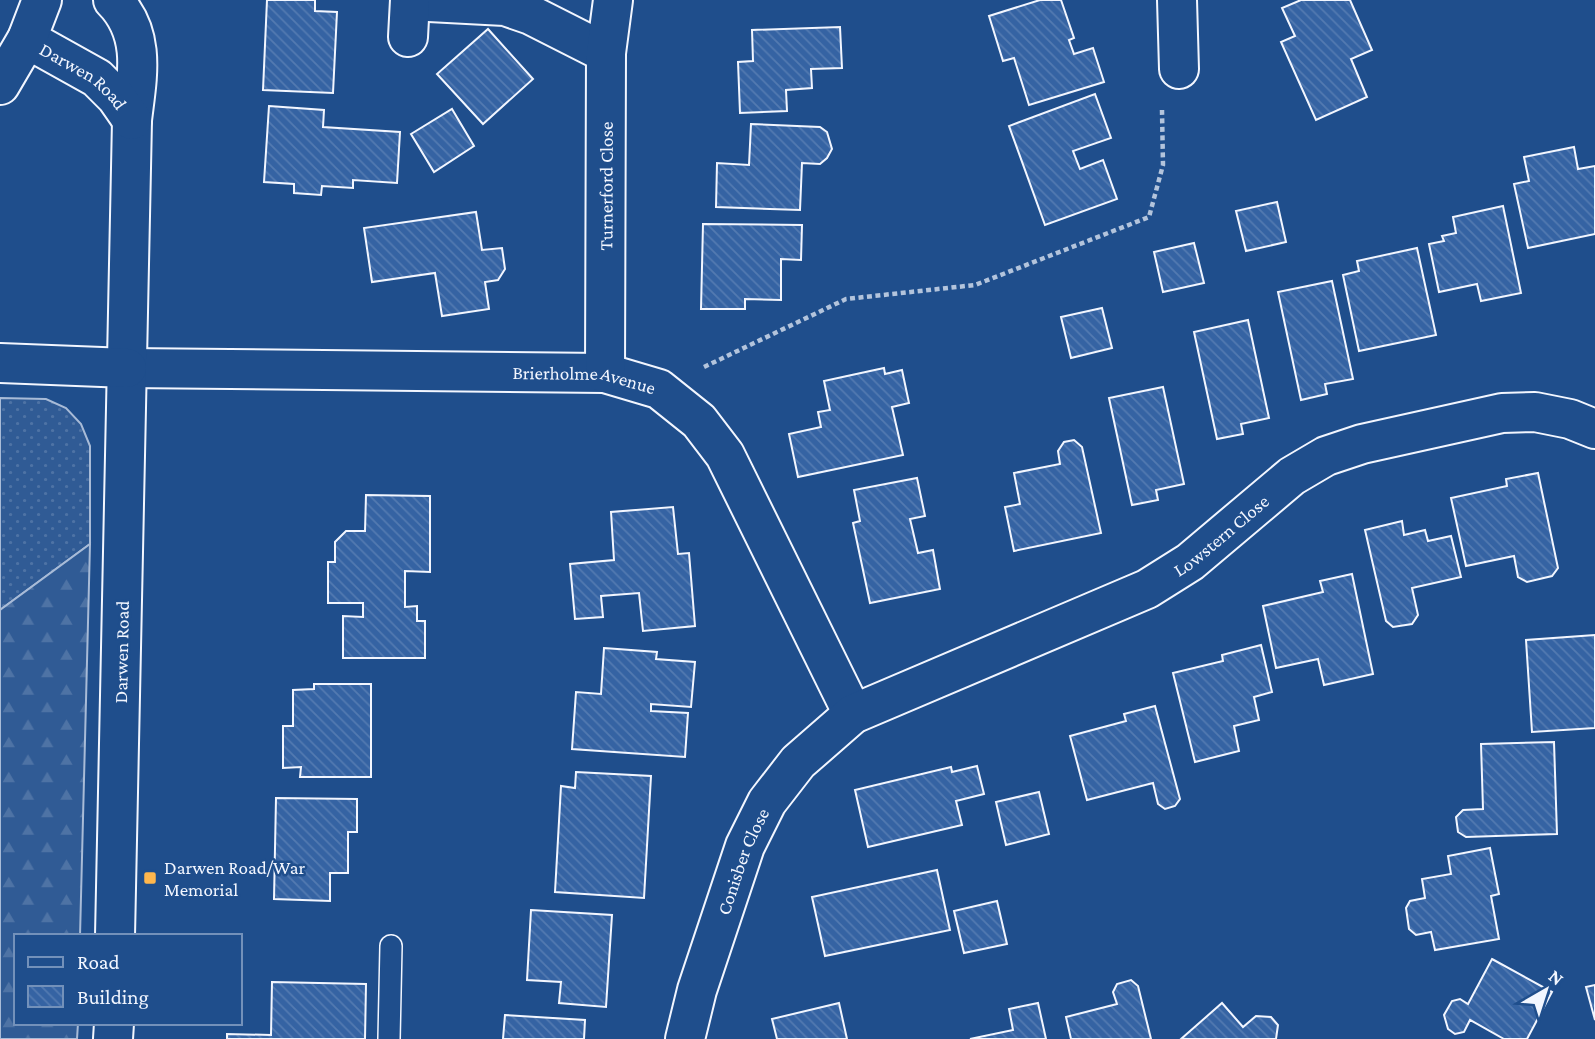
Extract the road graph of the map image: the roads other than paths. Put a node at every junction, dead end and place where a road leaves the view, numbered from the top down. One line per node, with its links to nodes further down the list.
1 (43, 0): 6 (main road)
2 (113, 0): 10 (main road, Darwen Road)
3 (613, 0): 7 (main road, Turnerford Close)
4 (1177, 0): 8 (main road)
5 (409, 13): 7 (main road)
6 (27, 39): 9 (main road); 10 (main road, Darwen Road)
7 (607, 53): 13 (main road, Turnerford Close)
8 (1179, 69)
9 (0, 85)
10 (132, 120): 12 (main road, Darwen Road)
11 (0, 363): 12 (main road)
12 (127, 368): 13 (main road, Brierholme Avenue); 16 (main road, Darwen Road)
13 (606, 373): 15 (main road, Brierholme Avenue)
14 (1595, 429): 15 (main road, Lowstern Close)
15 (853, 714): 19 (main road, Conisber Close)
16 (115, 934)
17 (391, 946): 18 (lane)
18 (389, 1039)
19 (685, 1039)

